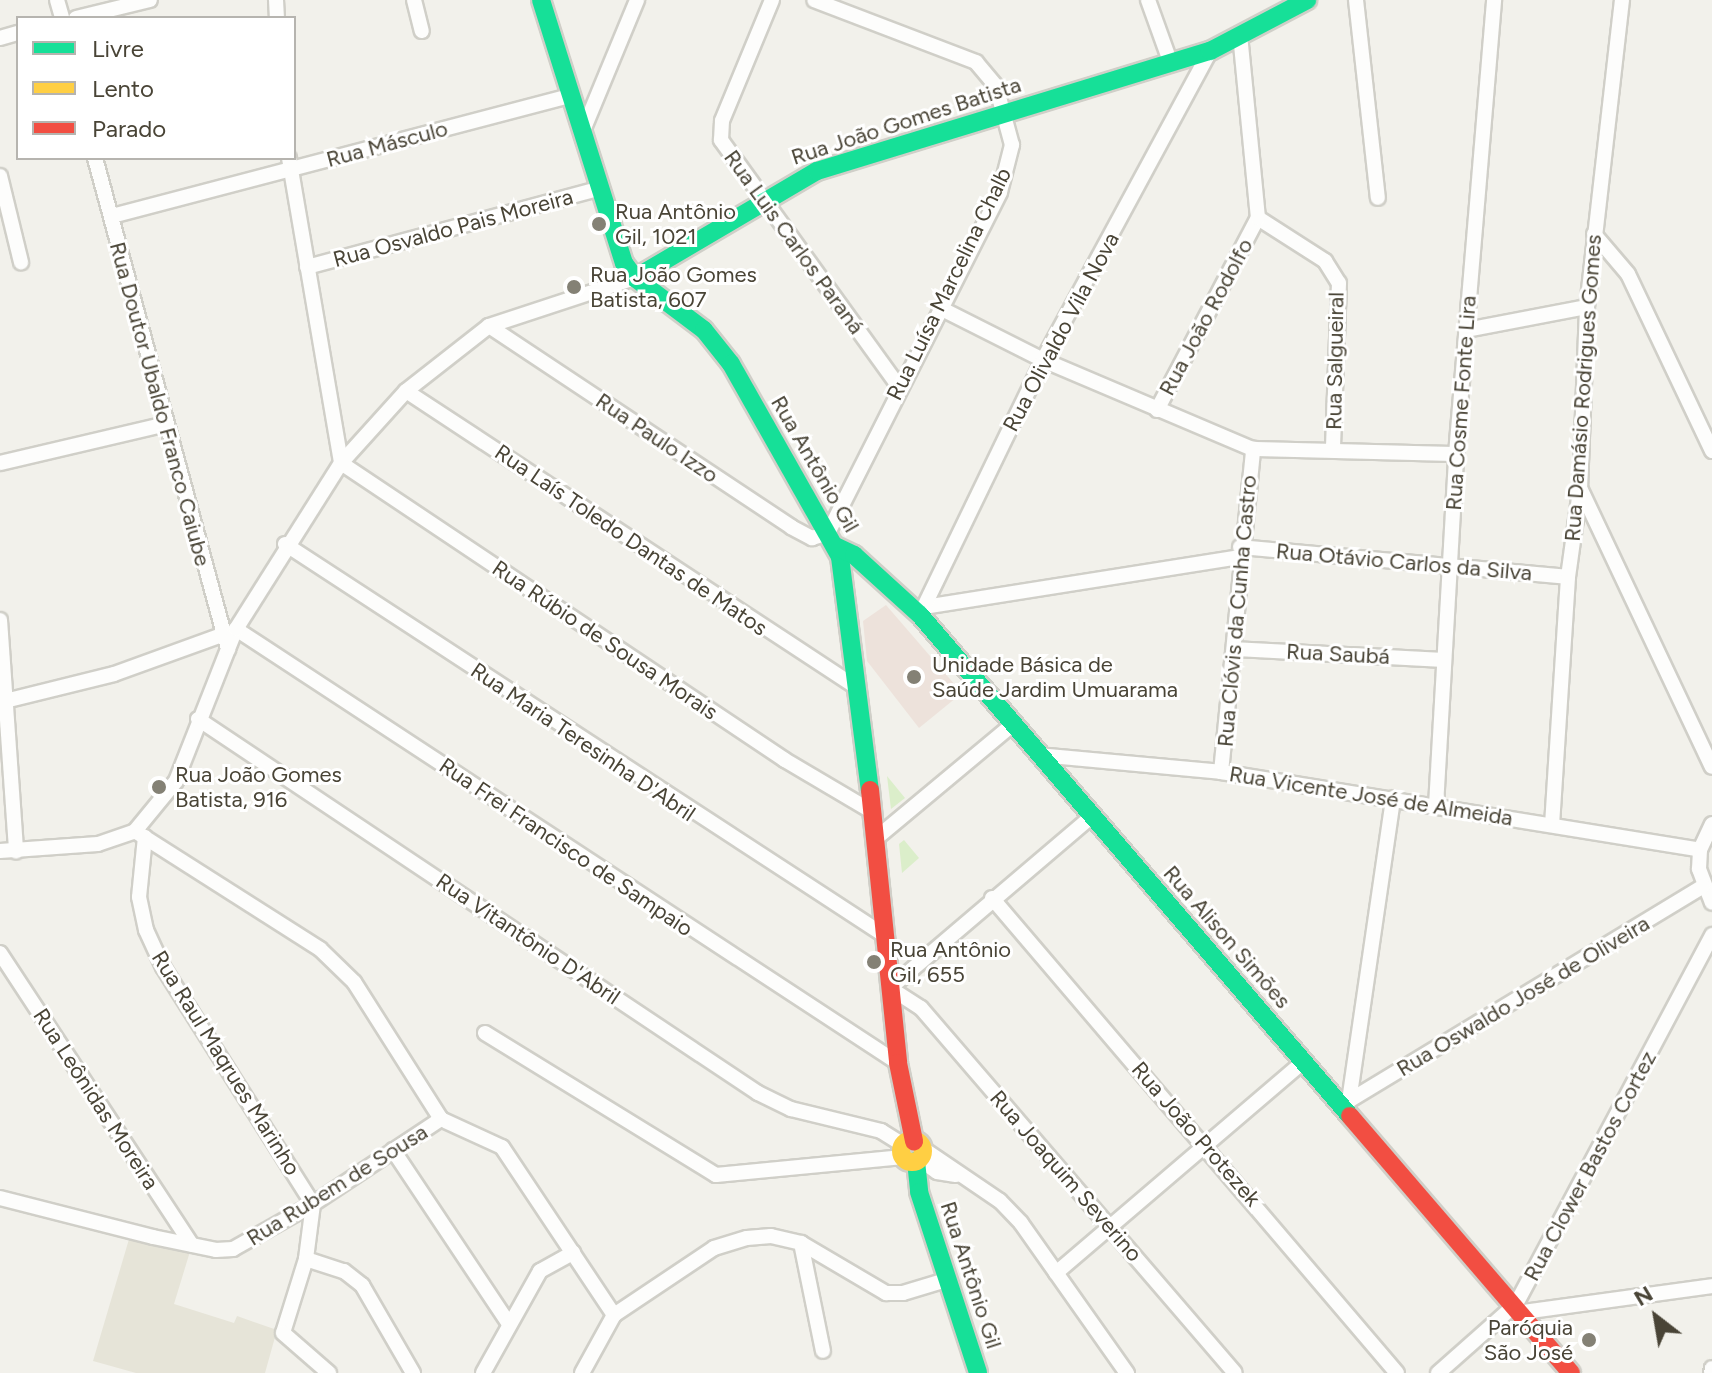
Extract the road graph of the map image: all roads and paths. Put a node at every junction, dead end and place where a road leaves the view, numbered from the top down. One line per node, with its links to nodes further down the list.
1 (150, 0): 12 (street)
2 (414, 0): 13 (street)
3 (541, 0): 17 (street, Rua Antônio Gil)
4 (637, 0): 19 (street)
5 (772, 0): 25 (street, Rua Luis Carlos Paraná)
6 (814, 0): 18 (street, Rua Luísa Marcelina Chalb)
7 (1148, 0): 16 (street)
8 (1307, 0): 14 (street, Rua João Gomes Batista)
9 (1356, 0): 24 (street)
10 (1494, 0): 35 (street, Rua Cosme Fonte Lira)
11 (1622, 0): 28 (street, Rua Damásio Rodrigues Gomes)
12 (84, 16)
13 (422, 31)
14 (1240, 34): 15 (street, Rua João Gomes Batista); 27 (street, Rua João Rodolfo)
15 (1210, 51): 16 (street, Rua João Gomes Batista); 36 (street, Rua Olivaldo Vila Nova)
16 (1171, 64): 18 (street, Rua João Gomes Batista)
17 (569, 96): 19 (street, Rua Antônio Gil); 21 (street, Rua Másculo)
18 (1006, 113): 25 (street, Rua João Gomes Batista); 33 (street, Rua Luísa Marcelina Chalb)
19 (581, 135): 23 (street, Rua Antônio Gil)
20 (96, 160): 26 (street, Rua Doutor Ubaldo Franco Caiube)
21 (290, 163): 26 (street, Rua Másculo); 30 (street)
22 (0, 176): 29 (street)
23 (598, 189): 30 (street, Rua Osvaldo Pais Moreira); 31 (street, Rua Antônio Gil)
24 (1378, 198)
25 (764, 201): 31 (street, Rua João Gomes Batista); 37 (street, Rua Luis Carlos Paraná)
26 (112, 216): 40 (street, Rua Doutor Ubaldo Franco Caiube)
27 (1258, 218): 39 (street, Rua João Rodolfo); 41 (street, Rua Salgueiral)
28 (1594, 234): 32 (street, Rua Damásio Rodrigues Gomes); 43 (street)
29 (21, 262)
30 (307, 267): 46 (street)
31 (635, 278): 34 (street, Rua João Gomes Batista); 48 (street, Rua Antônio Gil)
32 (1587, 307): 35 (street); 47 (street, Rua Damásio Rodrigues Gomes)
33 (940, 308): 36 (street); 37 (street, Rua Luísa Marcelina Chalb)
34 (489, 326): 38 (street, Rua João Gomes Batista); 48 (street, Rua Paulo Izzo)
35 (1466, 330): 44 (street, Rua Cosme Fonte Lira)
36 (1043, 360): 39 (street); 53 (street, Rua Olivaldo Vila Nova)
37 (899, 387): 48 (street, Rua Luísa Marcelina Chalb)
38 (406, 391): 46 (street, Rua João Gomes Batista); 58 (street, Rua Laís Toledo Dantas de Matos)
39 (1157, 410): 42 (street)
40 (166, 424): 45 (street); 55 (street, Rua Doutor Ubaldo Franco Caiube)
41 (1333, 447): 42 (street); 44 (street)
42 (1253, 449): 50 (street, Rua Clóvis da Cunha Castro)
43 (1712, 451)
44 (1456, 454): 51 (street, Rua Cosme Fonte Lira)
45 (0, 463)
46 (341, 463): 49 (street, Rua João Gomes Batista); 67 (street, Rua Rúbio de Sousa Morais)
47 (1580, 490): 52 (street, Rua Damásio Rodrigues Gomes); 63 (street)
48 (832, 540): 53 (street, Rua Alison Simões); 58 (street, Rua Antônio Gil)
49 (285, 544): 55 (street, Rua João Gomes Batista); 79 (street, Rua Maria Teresinha D'Abril)
50 (1240, 552): 51 (street, Rua Otávio Carlos da Silva); 53 (street, Rua Otávio Carlos da Silva); 56 (street, Rua Clóvis da Cunha Castro)
51 (1450, 566): 52 (street, Rua Otávio Carlos da Silva); 57 (street, Rua Cosme Fonte Lira)
52 (1568, 577): 70 (street, Rua Damásio Rodrigues Gomes)
53 (922, 611): 61 (street, Rua Alison Simões)
54 (0, 620): 59 (street)
55 (229, 637): 59 (street); 60 (street, Rua João Gomes Batista); 85 (street, Rua Frei Francisco de Sampaio)
56 (1234, 649): 57 (street, Rua Saubá); 64 (street, Rua Clóvis da Cunha Castro)
57 (1442, 660): 66 (street, Rua Cosme Fonte Lira)
58 (856, 687): 67 (street, Rua Antônio Gil)
59 (5, 701): 75 (street)
60 (198, 719): 71 (street, Rua João Gomes Batista); 90 (street, Rua Vitantônio D'Abril)
61 (1013, 724): 62 (street, Rua Alison Simões); 72 (street)
62 (1039, 755): 64 (street, Rua Vicente José de Almeida); 68 (street, Rua Alison Simões)
63 (1712, 767)
64 (1221, 772): 65 (street, Rua Vicente José de Almeida)
65 (1393, 798): 66 (street, Rua Vicente José de Almeida); 86 (street)
66 (1436, 806): 70 (street, Rua Vicente José de Almeida)
67 (873, 812): 72 (street, Rua Antônio Gil)
68 (1091, 817): 77 (street); 84 (street, Rua Alison Simões)
69 (1712, 824): 73 (street)
70 (1552, 825): 73 (street, Rua Vicente José de Almeida)
71 (140, 834): 75 (street); 87 (street, Rua Rubem de Sousa); 92 (street, Rua Raul Maqrues Marinho)
72 (874, 840): 79 (street, Rua Antônio Gil)
73 (1700, 850): 76 (street)
74 (0, 851): 75 (street)
75 (16, 851)
76 (1703, 886): 78 (street); 86 (street, Rua Oswaldo José de Oliveira)
77 (992, 898): 82 (street); 88 (street, Rua João Protezek)
78 (1712, 903)
79 (884, 935): 82 (street, Rua Antônio Gil)
80 (1712, 935): 101 (street, Rua Clower Bastos Cortez)
81 (0, 953): 95 (street, Rua Leônidas Moreira)
82 (890, 988): 85 (street, Rua Antônio Gil); 93 (street, Rua Joaquim Severino)
83 (485, 1033): 90 (street)
84 (1304, 1061): 86 (street, Rua Alison Simões); 88 (street)
85 (898, 1063): 90 (street, Rua Antônio Gil)
86 (1346, 1103): 101 (street, Rua Alison Simões)
87 (441, 1119): 89 (street, Rua Rubem de Sousa); 96 (street)
88 (1206, 1145): 93 (street); 112 (street, Rua João Protezek)
89 (393, 1150): 92 (street, Rua Rubem de Sousa); 103 (street)
90 (909, 1152): 98 (street, Rua Vitantônio D'Abril); 99 (street, Rua Antônio Gil)
91 (0, 1198): 95 (street, Rua Rubem de Sousa)
92 (313, 1204): 95 (street, Rua Rubem de Sousa); 97 (street)
93 (1110, 1226): 98 (street); 111 (street, Rua Joaquim Severino)
94 (801, 1243): 99 (street); 102 (street); 104 (street)
95 (192, 1245)
96 (573, 1253): 102 (street); 103 (street)
97 (306, 1259): 105 (street); 106 (street)
98 (1056, 1273): 110 (street, Rua Vitantônio D'Abril)
99 (946, 1280): 109 (street, Rua Antônio Gil)
100 (1712, 1286): 101 (street)
101 (1520, 1308): 113 (street, Rua Clower Bastos Cortez); 114 (street, Rua Alison Simões)
102 (614, 1315): 108 (street)
103 (509, 1324): 107 (street)
104 (823, 1351)
105 (329, 1373)
106 (413, 1373)
107 (483, 1373)
108 (582, 1373)
109 (978, 1373)
110 (1127, 1373)
111 (1235, 1373)
112 (1397, 1373)
113 (1438, 1373)
114 (1571, 1373)

